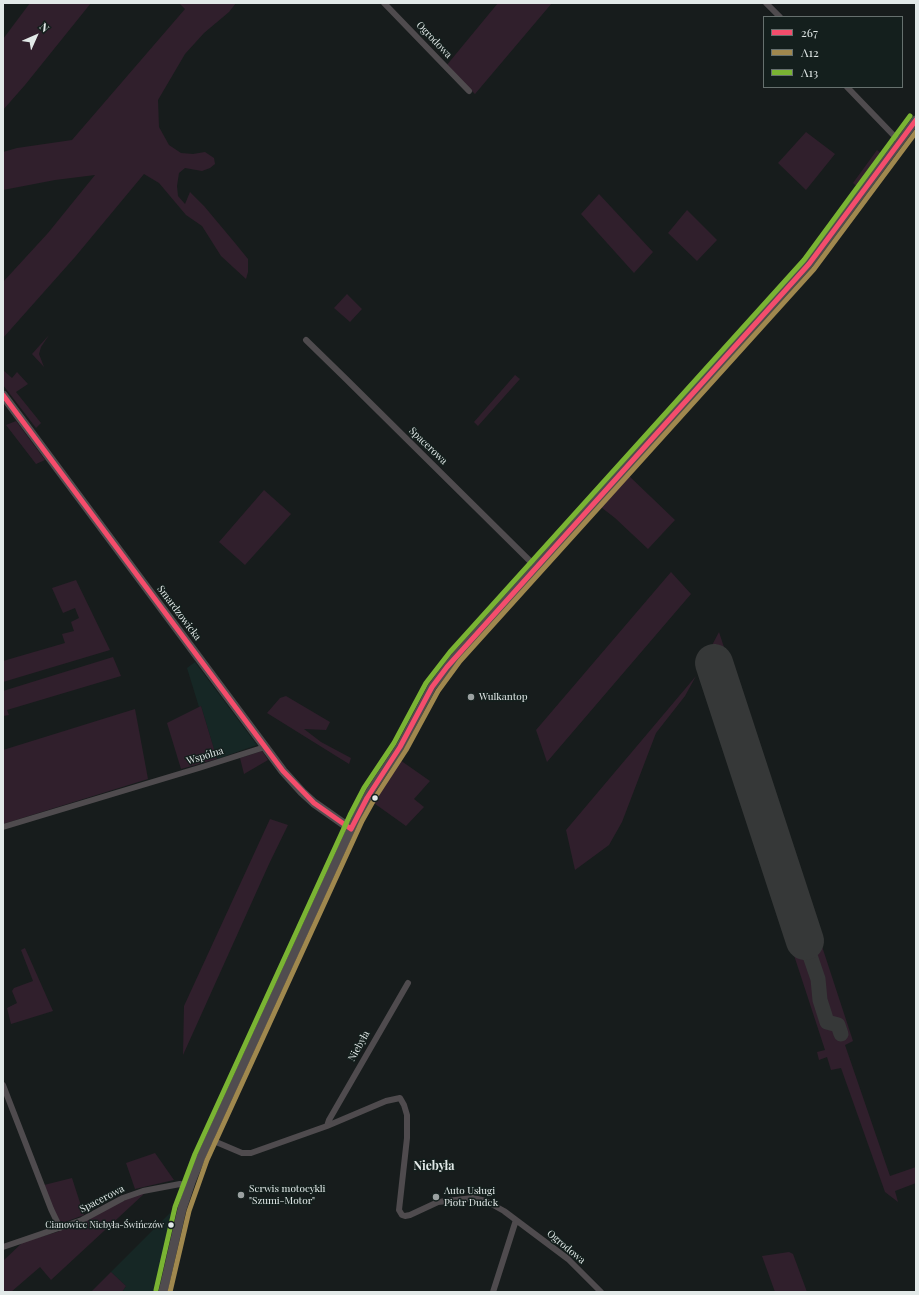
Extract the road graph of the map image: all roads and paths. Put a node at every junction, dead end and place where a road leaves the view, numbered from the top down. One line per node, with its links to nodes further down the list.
1 (384, 3): 5 (street, Ogrodowa)
2 (766, 3): 3 (street)
3 (779, 16)
4 (848, 88): 7 (street)
5 (470, 92)
6 (916, 120): 7 (main road)
7 (900, 142): 10 (main road)
8 (306, 340): 10 (street, Spacerowa)
9 (3, 395): 11 (main road, Smardzowicka)
10 (536, 567): 13 (main road)
11 (265, 747): 12 (street, Wspólna); 13 (main road, Smardzowicka)
12 (3, 827)
13 (351, 829): 17 (main road)
14 (408, 983): 16 (street, Niebyła)
15 (3, 1085): 20 (street)
16 (328, 1123): 17 (street); 19 (street, Ogrodowa)
17 (209, 1139): 18 (main road)
18 (189, 1186): 20 (street, Spacerowa); 22 (main road)
19 (516, 1220): 23 (street); 24 (street, Ogrodowa)
20 (60, 1228): 21 (street, Spacerowa)
21 (3, 1247)
22 (163, 1292)
23 (493, 1292)
24 (601, 1292)

